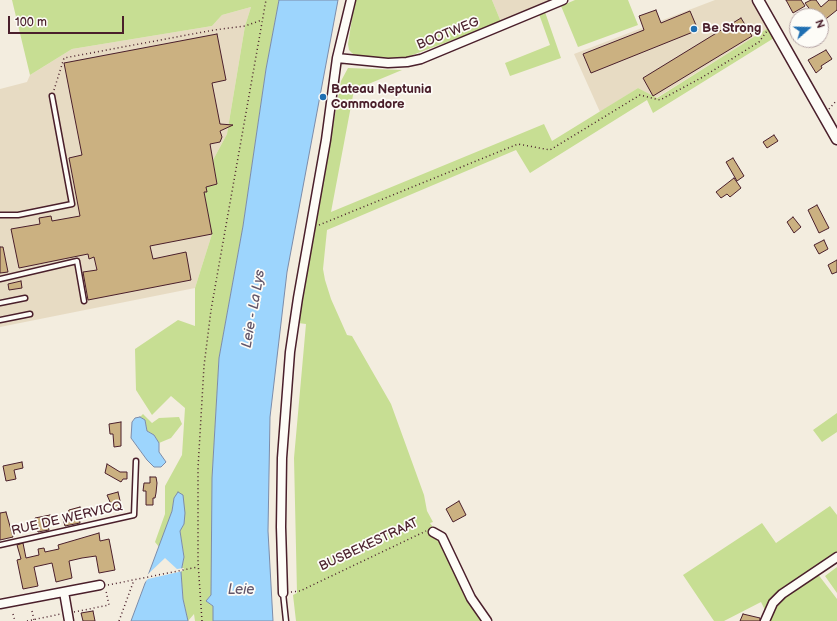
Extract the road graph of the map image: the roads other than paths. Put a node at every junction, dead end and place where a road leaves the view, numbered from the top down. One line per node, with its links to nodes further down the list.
1 (351, 0): 4 (street)
2 (563, 0): 4 (street, BOOTWEG)
3 (758, 0): 6 (street)
4 (337, 58): 20 (street)
5 (52, 96): 7 (lane)
6 (837, 138)
7 (0, 215)
8 (0, 279): 10 (lane)
9 (26, 298): 11 (lane)
10 (84, 301)
11 (0, 303)
12 (30, 314): 13 (lane)
13 (0, 320)
14 (136, 461): 16 (lane, RUE DE WERVICQ)
15 (433, 532): 24 (street, BUSBEKESTRAAT)
16 (0, 545)
17 (837, 557): 25 (street)
18 (100, 585): 19 (street)
19 (64, 592): 21 (street); 22 (street)
20 (283, 593): 23 (lane)
21 (0, 604)
22 (69, 617)
23 (286, 621)
24 (487, 621)
25 (765, 621)

